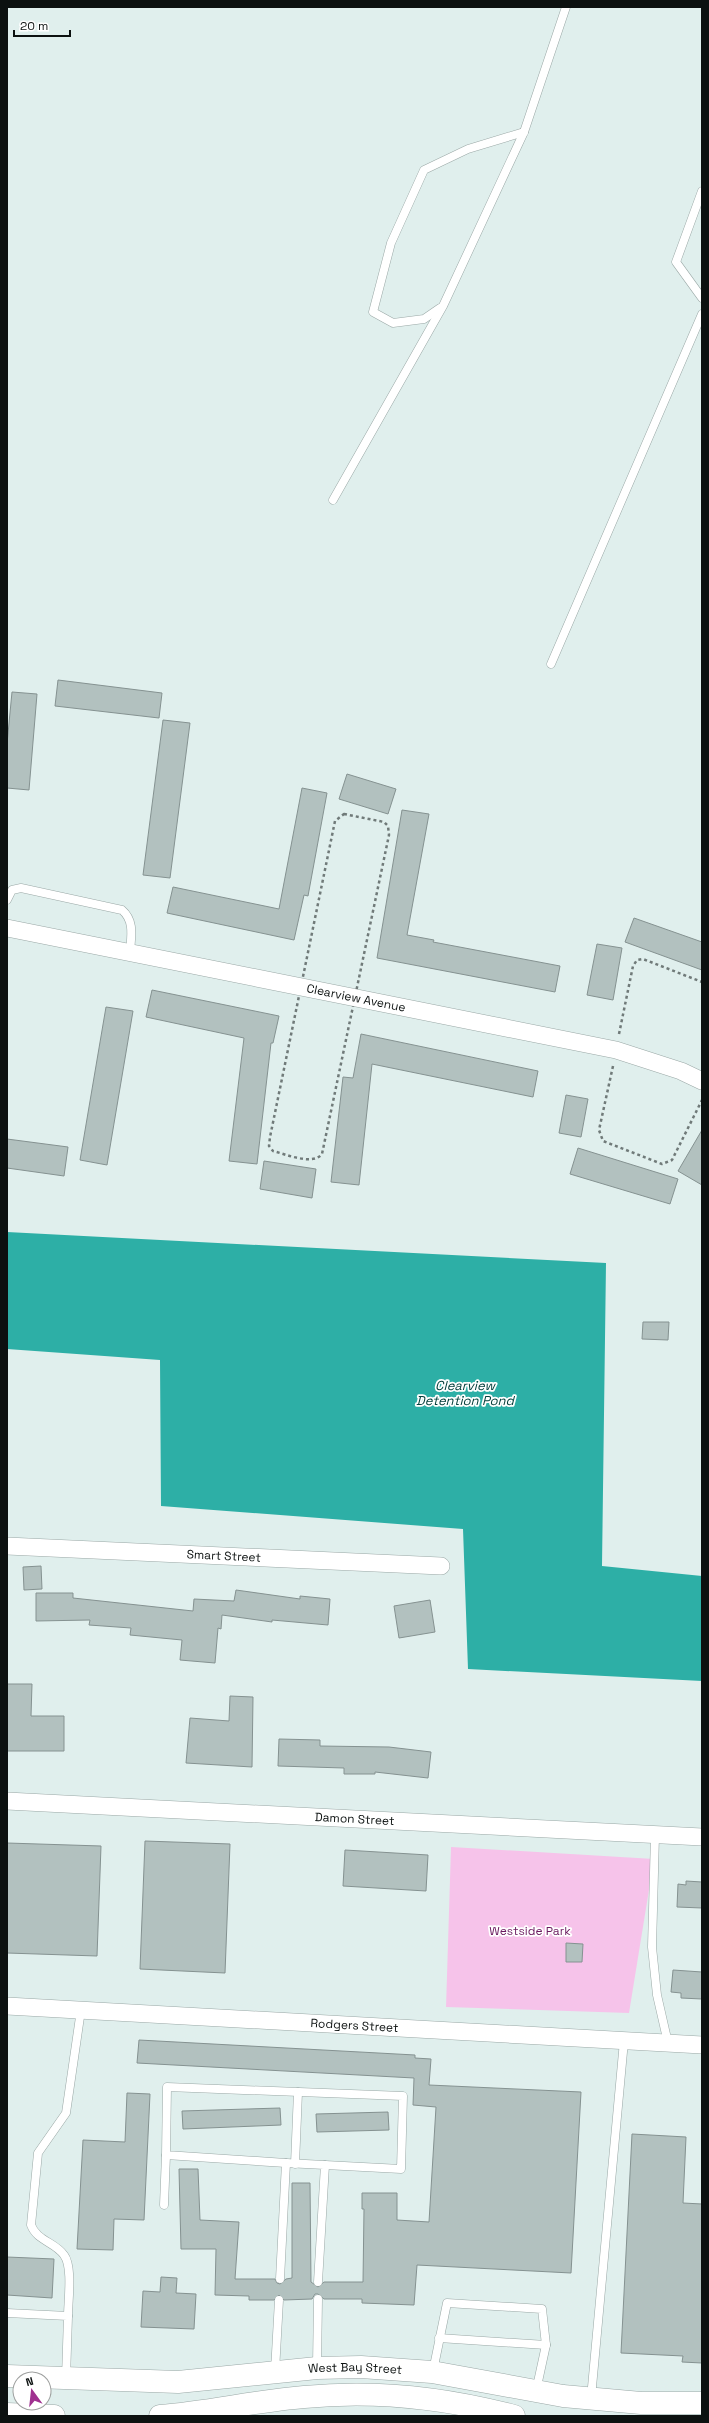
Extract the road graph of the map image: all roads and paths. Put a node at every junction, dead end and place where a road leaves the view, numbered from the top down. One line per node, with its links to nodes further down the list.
1 (566, 7): 2 (lane)
2 (524, 132): 5 (lane); 5 (lane)
3 (702, 191): 4 (lane)
4 (702, 298)
5 (443, 306): 7 (lane)
6 (702, 314): 8 (lane)
7 (333, 500)
8 (550, 664)
9 (7, 900): 11 (lane)
10 (7, 928): 11 (street, Clearview Avenue)
11 (130, 952): 13 (street, Clearview Avenue)
12 (702, 982): 13 (path)
13 (616, 1050): 14 (street, Clearview Avenue); 15 (path)
14 (702, 1081)
15 (702, 1100)
16 (7, 1546): 17 (street, Smart Street)
17 (441, 1566)
18 (7, 1801): 19 (street, Damon Street)
19 (655, 1835): 20 (street, Damon Street); 24 (lane)
20 (702, 1837)
21 (7, 2006): 22 (street, Rodgers Street)
22 (81, 2010): 23 (street, Rodgers Street); 37 (lane)
23 (624, 2041): 24 (street, Rodgers Street); 46 (lane)
24 (668, 2043): 25 (street, Rodgers Street)
25 (702, 2045)
26 (298, 2092): 27 (lane); 29 (lane); 30 (lane)
27 (166, 2155): 28 (lane); 31 (lane)
28 (286, 2164): 29 (lane); 32 (lane)
29 (295, 2164): 30 (lane)
30 (325, 2165): 33 (lane)
31 (164, 2205)
32 (280, 2279)
33 (318, 2282)
34 (318, 2299): 40 (lane)
35 (279, 2300): 41 (lane)
36 (7, 2313): 37 (lane)
37 (68, 2316): 44 (lane)
38 (439, 2338): 39 (lane); 39 (lane); 42 (lane)
39 (546, 2345): 45 (lane)
40 (317, 2368): 41 (main road, West Bay Street); 42 (main road, West Bay Street)
41 (275, 2372): 44 (main road, West Bay Street)
42 (432, 2372): 45 (main road, West Bay Street)
43 (7, 2376): 44 (main road, West Bay Street)
44 (66, 2378)
45 (536, 2392): 46 (main road, West Bay Street)
46 (591, 2399): 47 (main road, West Bay Street)
47 (702, 2403)
48 (7, 2414): 49 (main road)
49 (54, 2416)
50 (161, 2416): 51 (main road)
51 (514, 2416)

